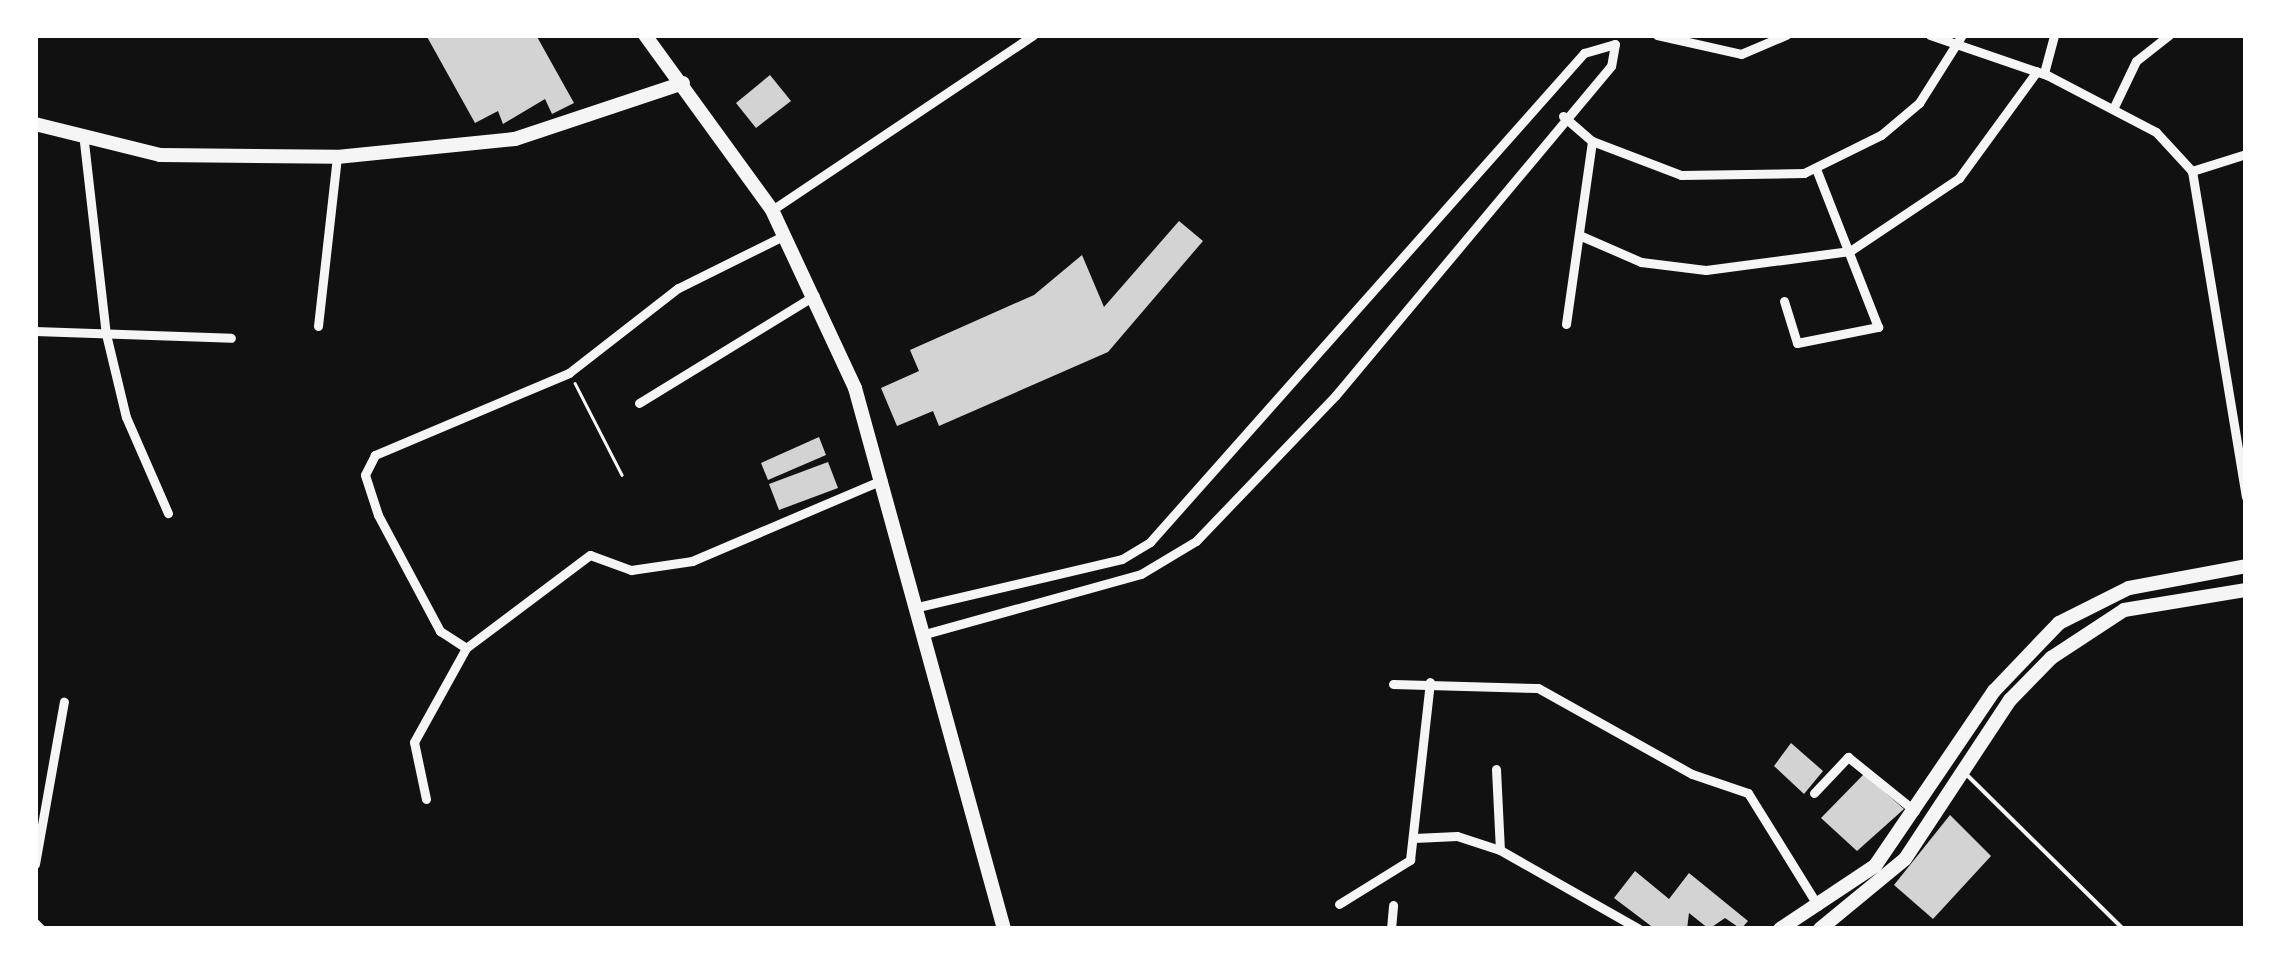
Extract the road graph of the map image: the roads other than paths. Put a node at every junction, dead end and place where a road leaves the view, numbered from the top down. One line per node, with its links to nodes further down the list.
1 (644, 35): 12 (main road)
2 (1033, 35): 22 (street)
3 (1627, 35): 10 (street)
4 (1657, 35): 5 (street)
5 (1786, 35)
6 (1930, 35): 9 (street)
7 (2054, 35): 11 (street)
8 (2170, 35): 13 (street)
9 (1960, 40): 11 (street); 20 (street)
10 (1616, 44): 14 (street); 39 (street)
11 (2040, 72): 13 (street); 25 (street)
12 (683, 82): 19 (main road); 22 (main road)
13 (2112, 110): 21 (street)
14 (1563, 116): 16 (street); 40 (street)
15 (35, 124): 17 (main road)
16 (1592, 141): 20 (street); 24 (street)
17 (84, 142): 19 (main road); 31 (street)
18 (2246, 154): 21 (street)
19 (337, 156): 29 (street)
20 (1816, 169): 25 (street)
21 (2192, 171): 35 (street)
22 (772, 210): 23 (main road)
23 (784, 235): 26 (main road); 41 (street)
24 (1579, 235): 25 (street); 28 (street)
25 (1850, 252): 27 (street)
26 (815, 295): 33 (street); 34 (main road)
27 (1784, 301)
28 (1566, 324)
29 (318, 326)
30 (35, 331): 31 (street)
31 (106, 334): 32 (street); 36 (street)
32 (232, 338)
33 (639, 403)
34 (885, 478): 39 (main road); 41 (street)
35 (2246, 497)
36 (168, 514)
37 (2246, 566): 49 (main road)
38 (2246, 590): 46 (main road)
39 (922, 606): 40 (main road)
40 (928, 634): 58 (main road)
41 (466, 648): 48 (street)
42 (1430, 682): 43 (street); 50 (street); 55 (street)
43 (1393, 684)
44 (64, 702): 52 (street)
45 (1496, 769): 51 (street)
46 (1964, 772): 62 (main road); 63 (lane)
47 (1814, 793): 49 (street)
48 (426, 799)
49 (1914, 811): 55 (main road)
50 (1414, 838): 51 (street); 53 (street)
51 (1500, 850): 60 (street)
52 (35, 864)
53 (1338, 904)
54 (1393, 905): 59 (street)
55 (1820, 908): 61 (main road)
56 (35, 923): 57 (street)
57 (41, 929)
58 (1004, 929)
59 (1391, 929)
60 (1639, 929)
61 (1780, 929)
62 (1820, 929)
63 (2123, 929)

